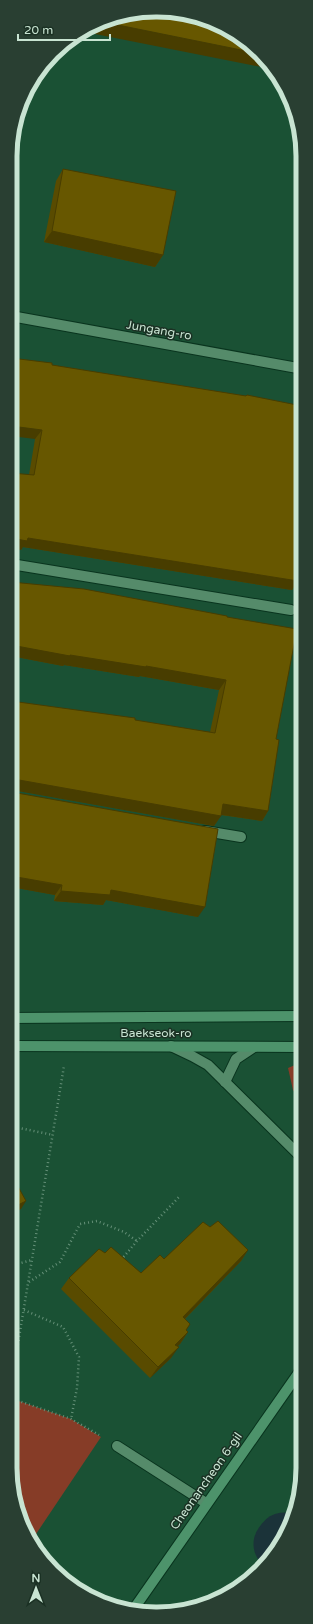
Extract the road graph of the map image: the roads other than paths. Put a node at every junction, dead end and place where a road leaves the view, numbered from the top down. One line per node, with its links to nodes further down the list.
1 (17, 317): 2 (street, Jungang-ro)
2 (296, 368)
3 (17, 565): 4 (street)
4 (291, 610)
5 (195, 829): 6 (street)
6 (241, 837)
7 (296, 1016): 8 (main road, Baekseok-ro)
8 (17, 1018)
9 (17, 1046): 10 (main road, Baekseok-ro)
10 (171, 1046): 11 (main road, Baekseok-ro); 13 (street)
11 (254, 1047): 12 (main road, Baekseok-ro); 13 (street)
12 (296, 1047)
13 (225, 1082): 14 (street)
14 (296, 1152)
15 (296, 1376): 17 (main road, Cheonancheon 6-gil)
16 (117, 1446): 17 (street)
17 (206, 1503): 18 (main road, Cheonancheon 6-gil)
18 (135, 1605)

